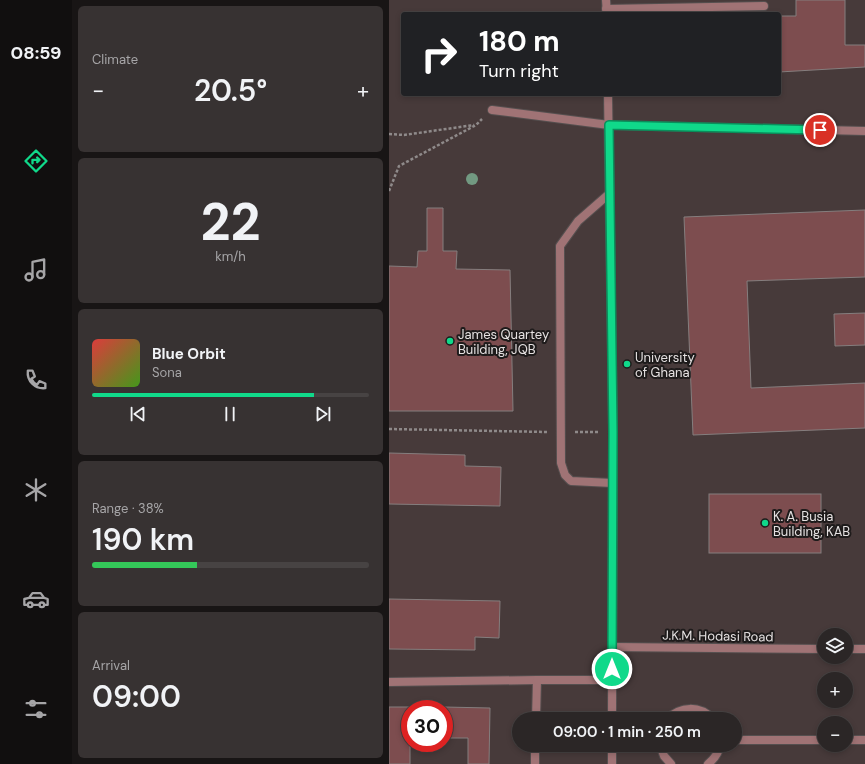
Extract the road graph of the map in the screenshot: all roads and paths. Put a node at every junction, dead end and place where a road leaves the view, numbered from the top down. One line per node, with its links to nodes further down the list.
1 (606, 0): 3 (street)
2 (764, 6): 3 (street)
3 (607, 12)
4 (608, 96): 7 (street)
5 (492, 110): 6 (path); 7 (street)
6 (477, 125): 9 (path); 10 (path)
7 (609, 125): 8 (street); 11 (street)
8 (865, 131)
9 (389, 134)
10 (389, 191)
11 (610, 193): 13 (street); 14 (street)
12 (389, 429): 13 (path)
13 (562, 432): 14 (path); 15 (street)
14 (613, 432): 15 (street)
15 (612, 483): 16 (street)
16 (612, 647): 17 (street, J.K.M. Hodasi Road); 21 (street)
17 (817, 649)
18 (853, 649): 19 (street)
19 (865, 650)
20 (537, 680): 21 (street); 22 (street); 23 (street)
21 (612, 680): 24 (street)
22 (389, 682)
23 (536, 712)
24 (612, 712)
25 (676, 712): 26 (street)
26 (704, 712)
27 (742, 740): 28 (street)
28 (817, 740)
29 (853, 740): 30 (street)
30 (865, 740)
31 (535, 752): 35 (street)
32 (613, 752): 36 (street)
33 (663, 752): 37 (street)
34 (718, 752): 38 (street)
35 (535, 764)
36 (613, 764)
37 (671, 764)
38 (708, 764)

